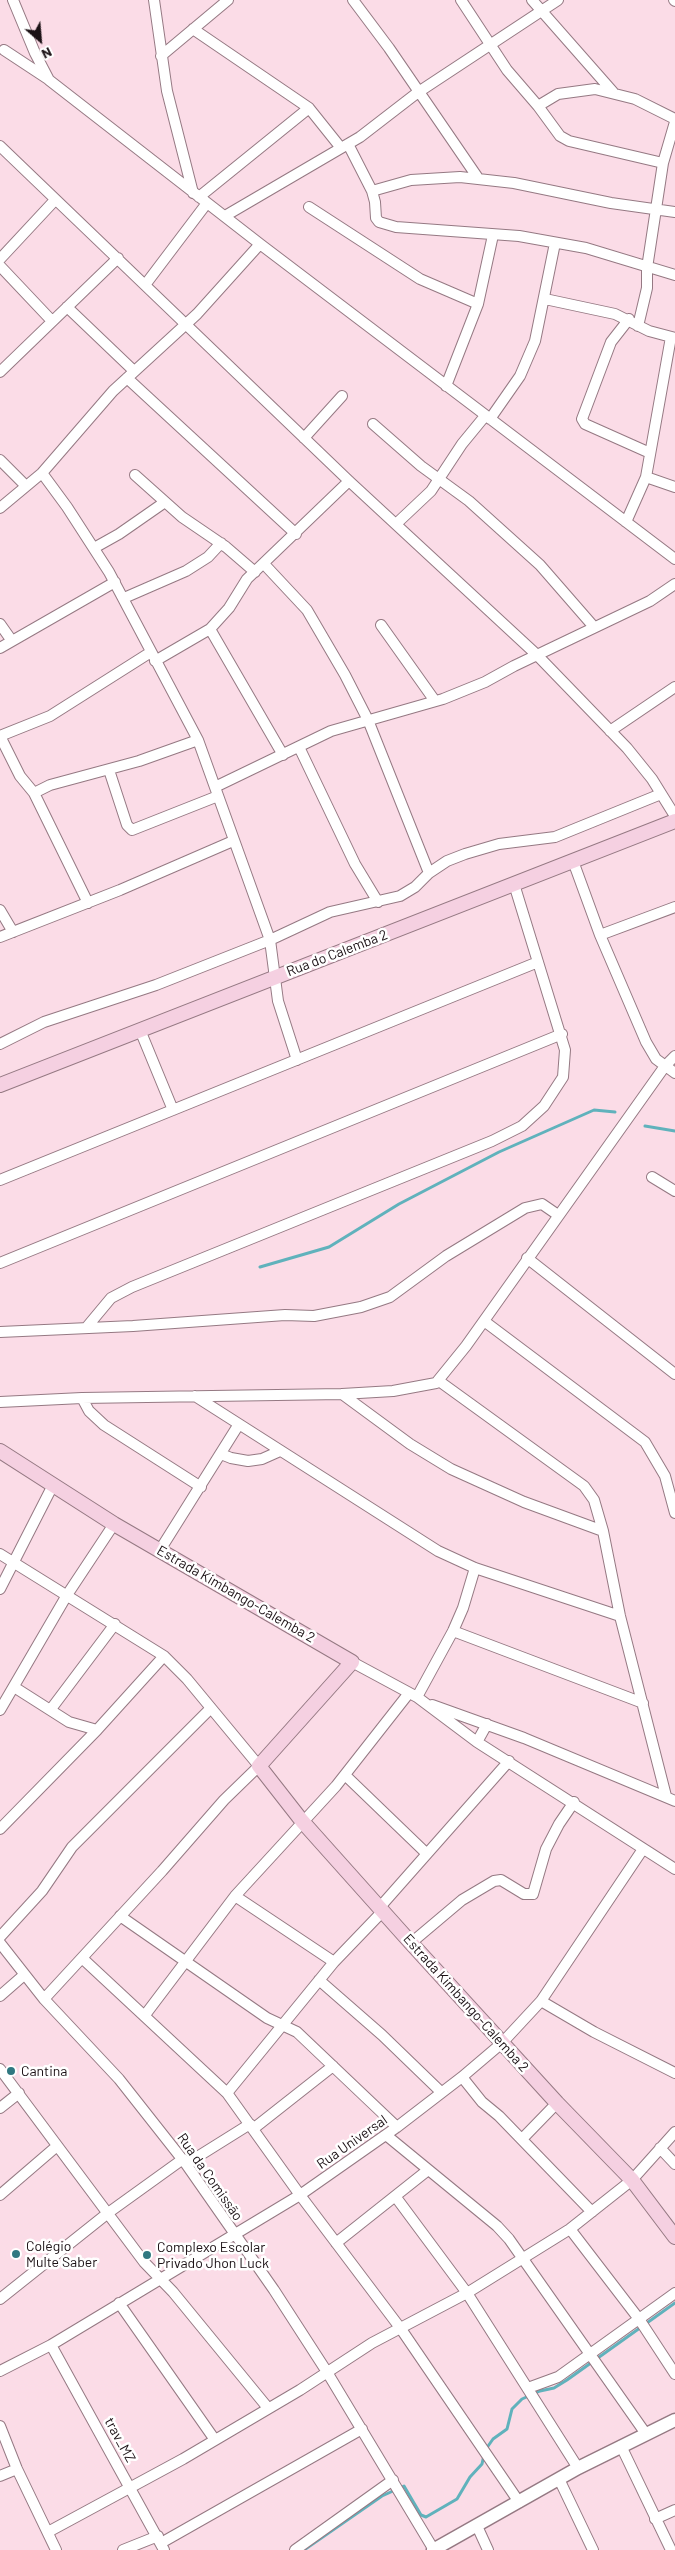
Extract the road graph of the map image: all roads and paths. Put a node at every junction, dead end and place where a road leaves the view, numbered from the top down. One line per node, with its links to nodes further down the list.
1 (13, 0): 13 (street)
2 (154, 0): 12 (street)
3 (228, 0): 9 (street)
4 (353, 0): 15 (street)
5 (462, 0): 10 (street)
6 (532, 0): 8 (street)
7 (558, 0): 8 (street)
8 (541, 12): 10 (street); 14 (street)
9 (193, 29): 12 (street); 17 (street)
10 (490, 46): 15 (street); 16 (street)
11 (4, 50): 13 (street)
12 (161, 56): 24 (street)
13 (49, 80): 24 (street)
14 (613, 92): 16 (street); 18 (street)
15 (418, 93): 20 (street); 22 (street)
16 (538, 106): 21 (street)
17 (309, 108): 20 (street); 24 (street)
18 (675, 120): 21 (street)
19 (0, 146): 25 (street)
20 (345, 146): 23 (street); 29 (street)
21 (663, 163): 27 (street)
22 (478, 178): 23 (street); 27 (street)
23 (372, 191): 30 (street)
24 (200, 197): 29 (street); 38 (street)
25 (54, 200): 33 (street); 34 (street)
26 (309, 207): 40 (street)
27 (657, 208): 28 (street); 36 (street)
28 (675, 212)
29 (225, 216): 32 (street)
30 (494, 235): 31 (street); 40 (street)
31 (555, 243): 36 (street); 39 (street)
32 (260, 244): 44 (street); 49 (street)
33 (118, 258): 38 (street); 41 (street)
34 (0, 259)
35 (0, 266): 43 (street)
36 (648, 268): 37 (street); 45 (street)
37 (675, 275)
38 (145, 285): 44 (street)
39 (545, 299): 42 (street); 51 (street)
40 (478, 304): 49 (street)
41 (66, 307): 43 (street); 48 (street)
42 (629, 320): 45 (street); 54 (street)
43 (52, 321): 47 (street)
44 (185, 325): 48 (street); 53 (street)
45 (638, 326): 46 (street)
46 (673, 337): 54 (street)
47 (0, 372)
48 (130, 375): 56 (street); 67 (street)
49 (446, 386): 51 (street)
50 (342, 396): 53 (street)
51 (487, 418): 59 (street); 65 (street)
52 (373, 424): 59 (street)
53 (304, 438): 60 (street)
54 (650, 453): 58 (street)
55 (0, 460): 61 (street)
56 (42, 473): 61 (street); 69 (street)
57 (135, 474): 63 (street)
58 (646, 477): 62 (street); 65 (street)
59 (441, 479): 66 (street); 78 (street)
60 (349, 481): 66 (street); 67 (street)
61 (26, 486): 64 (street)
62 (675, 487)
63 (164, 502): 68 (street); 69 (street)
64 (0, 508)
65 (626, 522): 70 (street)
66 (396, 524): 82 (street)
67 (296, 534): 71 (street)
68 (221, 543): 72 (street); 75 (street)
69 (94, 548): 73 (street)
70 (675, 559)
71 (264, 564): 72 (street); 86 (street)
72 (255, 572): 79 (street)
73 (115, 582): 75 (street); 80 (street)
74 (675, 584): 78 (street)
75 (124, 598): 83 (street)
76 (0, 624): 80 (street)
77 (382, 624): 85 (street)
78 (594, 627): 82 (street)
79 (210, 629): 83 (street); 91 (street)
80 (12, 641): 81 (street)
81 (0, 648)
82 (537, 655): 85 (street); 87 (street)
83 (153, 656): 88 (street); 89 (street)
84 (675, 687): 87 (street)
85 (435, 701): 86 (street)
86 (368, 720): 90 (street); 100 (street)
87 (610, 731): 95 (street)
88 (0, 736): 94 (street)
89 (198, 740): 92 (street); 93 (street)
90 (299, 747): 91 (street); 103 (street)
91 (283, 755): 93 (street)
92 (109, 770): 93 (street); 94 (street)
93 (217, 792): 98 (street)
94 (34, 793): 102 (street)
95 (661, 794): 96 (street); 100 (street)
96 (675, 816)
97 (675, 821): 99 (main road, Rua do Calemba 2)
98 (233, 841): 102 (street); 109 (street)
99 (573, 861): 101 (main road, Rua do Calemba 2); 107 (street)
100 (429, 873): 103 (street)
101 (514, 884): 110 (street); 111 (main road, Rua do Calemba 2)
102 (88, 902): 106 (street)
103 (378, 902): 109 (street)
104 (675, 907): 107 (street)
105 (0, 910): 106 (street)
106 (13, 932): 108 (street)
107 (600, 935): 117 (street)
108 (0, 937)
109 (270, 940): 111 (street); 114 (street)
110 (538, 962): 113 (street); 116 (street)
111 (276, 977): 112 (main road, Rua do Calemba 2); 116 (street)
112 (140, 1030): 119 (main road, Rua do Calemba 2); 120 (street)
113 (562, 1034): 126 (street); 128 (street)
114 (0, 1044)
115 (675, 1056): 117 (street)
116 (297, 1060): 120 (street)
117 (665, 1066): 118 (street); 124 (street)
118 (675, 1073)
119 (0, 1085)
120 (173, 1110): 122 (street)
121 (652, 1177): 123 (street)
122 (0, 1180)
123 (675, 1191)
124 (558, 1215): 125 (street); 128 (street)
125 (527, 1258): 127 (street); 130 (street)
126 (0, 1263)
127 (484, 1320): 131 (street); 142 (street)
128 (86, 1328): 129 (street)
129 (0, 1332)
130 (675, 1374)
131 (439, 1381): 132 (street); 144 (street)
132 (342, 1394): 133 (street); 144 (street)
133 (194, 1396): 134 (street); 136 (street)
134 (82, 1398): 135 (street); 141 (street)
135 (0, 1402)
136 (239, 1424): 138 (street); 139 (street)
137 (0, 1451): 140 (main road, Estrada Kimbango-Calemba 2)
138 (280, 1451): 139 (street); 148 (street)
139 (221, 1454): 141 (street)
140 (53, 1486): 143 (main road, Estrada Kimbango-Calemba 2); 147 (street)
141 (201, 1487): 145 (street)
142 (675, 1513)
143 (114, 1524): 145 (main road, Estrada Kimbango-Calemba 2); 150 (street)
144 (604, 1531): 151 (street)
145 (160, 1550): 155 (main road, Estrada Kimbango-Calemba 2)
146 (0, 1554): 147 (street, Estrada Kimbango-Calemba 2)
147 (12, 1562): 149 (street); 150 (street, Estrada Kimbango-Calemba 2)
148 (475, 1568): 151 (street); 153 (street)
149 (0, 1589)
150 (67, 1595): 152 (street, Estrada Kimbango-Calemba 2); 156 (street)
151 (620, 1616): 158 (street)
152 (115, 1624): 154 (street, Estrada Kimbango-Calemba 2); 161 (street)
153 (453, 1631): 157 (street); 158 (street)
154 (164, 1656): 160 (street, Estrada Kimbango-Calemba 2); 164 (street)
155 (352, 1662): 157 (street); 167 (main road)
156 (14, 1687): 161 (street); 162 (street)
157 (413, 1695): 159 (street); 168 (street)
158 (643, 1702): 169 (street)
159 (426, 1704): 163 (street); 165 (street)
160 (212, 1708): 167 (street, Estrada Kimbango-Calemba 2); 179 (street)
161 (51, 1709): 164 (street)
162 (0, 1710)
163 (487, 1724): 165 (street); 169 (street)
164 (97, 1730): 172 (street)
165 (477, 1742): 166 (street)
166 (509, 1761): 170 (street); 174 (street)
167 (259, 1766): 171 (main road, Estrada Kimbango-Calemba 2); 178 (street)
168 (345, 1775): 171 (street); 174 (street)
169 (670, 1799)
170 (574, 1802): 173 (street); 181 (street)
171 (302, 1821): 176 (street); 177 (main road, Estrada Kimbango-Calemba 2)
172 (0, 1829)
173 (643, 1849): 175 (street); 189 (street, Rua Universal)
174 (426, 1854): 177 (street)
175 (675, 1869)
176 (235, 1896): 183 (street); 184 (street)
177 (381, 1909): 181 (main road, Estrada Kimbango-Calemba 2); 184 (street)
178 (120, 1916): 182 (street); 183 (street)
179 (0, 1937)
180 (0, 1943): 185 (street, Rua da Comissão)
181 (411, 1943): 192 (main road, Estrada Kimbango-Calemba 2)
182 (82, 1958): 188 (street); 190 (street)
183 (186, 1962): 190 (street); 191 (street)
184 (334, 1962): 186 (street)
185 (24, 1975): 187 (street); 188 (street, Rua da Comissão)
186 (319, 1980): 191 (street); 197 (street)
187 (0, 1996)
188 (44, 1999): 209 (street, Rua da Comissão)
189 (542, 2001): 192 (street, Rua Universal); 195 (street)
190 (145, 2015): 199 (street)
191 (283, 2026): 193 (street); 199 (street)
192 (502, 2043): 196 (street, Rua Universal); 200 (main road, Estrada Kimbango-Calemba 2)
193 (333, 2066): 202 (street); 203 (street)
194 (0, 2069): 198 (street)
195 (675, 2073)
196 (462, 2077): 197 (street, Rua Universal); 206 (street)
197 (441, 2092): 203 (street, Rua Universal)
198 (19, 2093): 201 (street); 207 (street)
199 (227, 2093): 202 (street)
200 (558, 2103): 206 (street); 212 (main road, Estrada Kimbango-Calemba 2)
201 (0, 2108)
202 (251, 2127): 209 (street); 214 (street)
203 (397, 2127): 205 (street, Rua Universal)
204 (675, 2132): 208 (street)
205 (386, 2135): 211 (street); 214 (street, Rua Universal)
206 (522, 2140): 216 (street)
207 (57, 2146): 213 (street); 217 (street)
208 (660, 2148): 210 (street); 212 (street)
209 (184, 2162): 217 (street); 219 (street, Rua da Comissão)
210 (675, 2164)
211 (428, 2170): 215 (street); 222 (street)
212 (632, 2180): 216 (street); 220 (main road, Estrada Kimbango-Calemba 2)
213 (0, 2195)
214 (300, 2195): 219 (street, Rua Universal); 221 (street)
215 (396, 2196): 221 (street); 224 (street)
216 (592, 2212): 218 (street)
217 (108, 2213): 223 (street); 226 (street)
218 (570, 2229): 222 (street); 228 (street)
219 (233, 2233): 223 (street, Rua Universal); 233 (street, Rua da Comissão)
220 (675, 2237)
221 (336, 2243): 229 (street)
222 (523, 2259): 224 (street); 231 (street)
223 (159, 2279): 227 (street, Rua Universal); 236 (street)
224 (467, 2293): 229 (street); 235 (street)
225 (675, 2293): 228 (street)
226 (0, 2299)
227 (119, 2303): 230 (street, Rua Universal); 241 (street)
228 (639, 2319): 231 (street); 234 (street)
229 (401, 2329): 233 (street); 249 (street)
230 (51, 2345): 232 (street, Rua Universal); 248 (street, trav_MZ)
231 (590, 2354): 235 (street); 240 (street)
232 (0, 2371)
233 (327, 2372): 236 (street); 239 (street, Rua da Comissão)
234 (675, 2374)
235 (528, 2388): 243 (street)
236 (268, 2408): 241 (street)
237 (675, 2420): 240 (street)
238 (0, 2426): 244 (street)
239 (362, 2429): 246 (street, Rua da Comissão); 254 (street)
240 (646, 2434): 242 (street)
241 (215, 2440): 248 (street)
242 (621, 2446): 243 (street); 251 (street)
243 (578, 2468): 247 (street)
244 (17, 2469): 245 (street); 253 (street)
245 (0, 2476)
246 (393, 2480): 257 (street); 258 (street, Rua da Comissão)
247 (559, 2480): 249 (street); 260 (street)
248 (131, 2488): 253 (street); 254 (street, trav_MZ)
249 (519, 2502): 252 (street)
250 (675, 2510): 251 (street)
251 (655, 2519): 261 (street)
252 (477, 2526): 258 (street); 259 (street)
253 (48, 2532): 255 (street)
254 (161, 2543): 256 (street)
255 (56, 2550)
256 (123, 2550)
257 (295, 2550)
258 (434, 2550)
259 (488, 2550)
260 (593, 2550)
261 (671, 2550)

